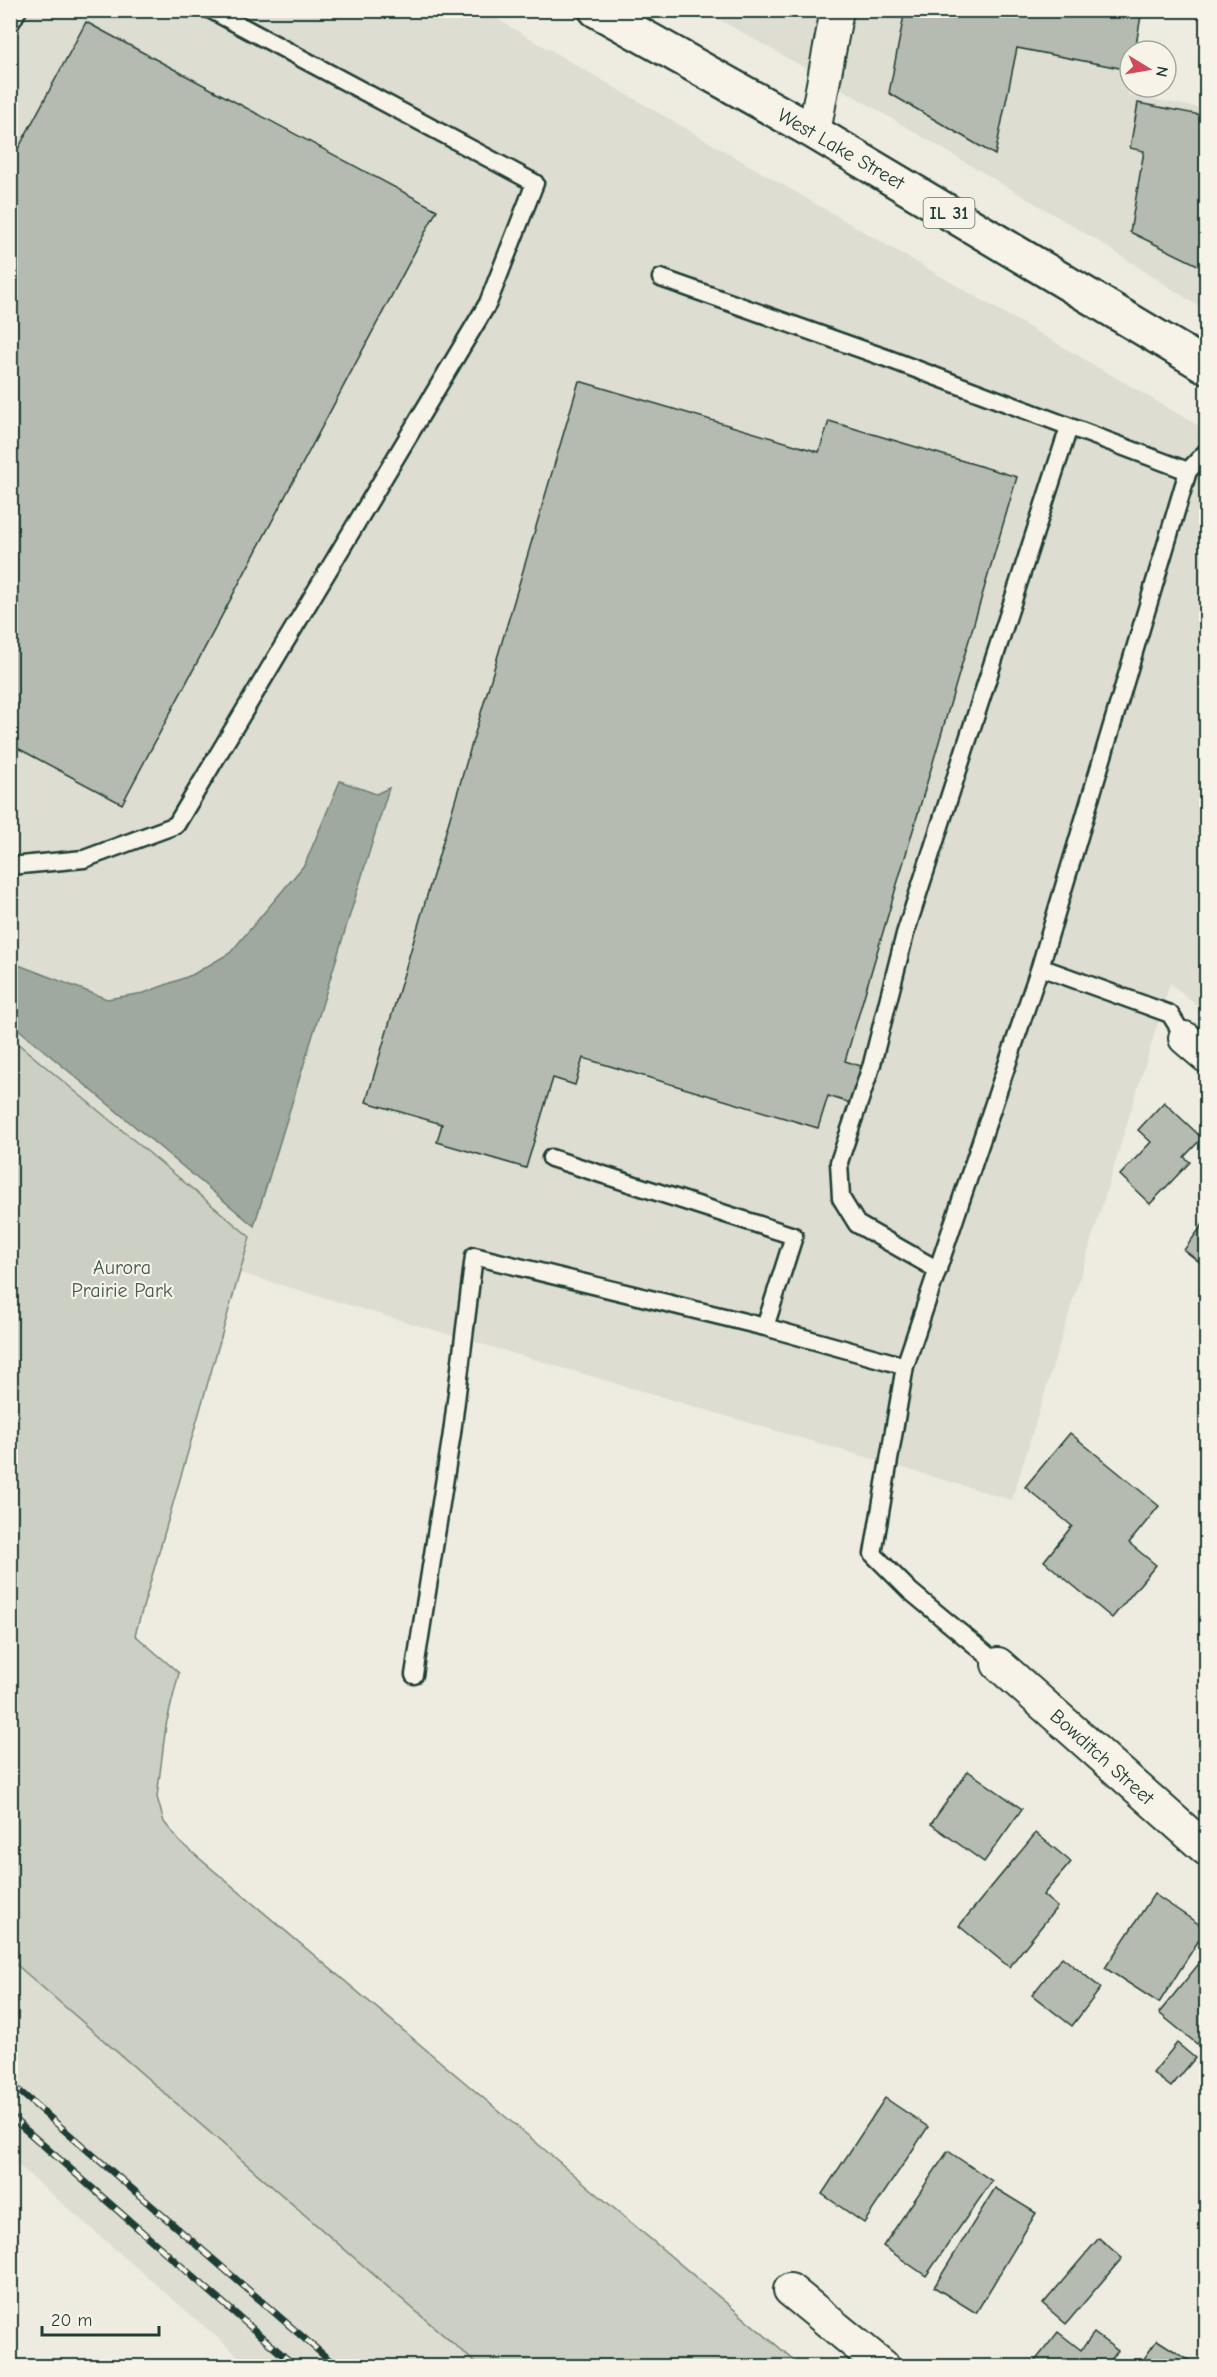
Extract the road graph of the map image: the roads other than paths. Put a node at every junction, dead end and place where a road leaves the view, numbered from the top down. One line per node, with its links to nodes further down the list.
1 (18, 10): 5 (lane)
2 (211, 10): 12 (lane)
3 (596, 10): 6 (main road, West Lake Street / IL 31)
4 (837, 10): 6 (street)
5 (10, 24)
6 (814, 132): 8 (main road, West Lake Street / IL 31)
7 (661, 278): 9 (lane)
8 (1206, 366)
9 (1069, 427): 11 (lane); 16 (lane)
10 (1206, 452): 11 (lane)
11 (1188, 471): 13 (lane)
12 (10, 866)
13 (1040, 967): 14 (lane); 16 (lane)
14 (1196, 1047)
15 (551, 1158): 17 (lane)
16 (938, 1270): 18 (lane)
17 (765, 1327): 18 (lane); 20 (lane)
18 (905, 1366): 19 (lane)
19 (998, 1664): 21 (street, Bowditch Street)
20 (414, 1675)
21 (1206, 1849)
22 (790, 2290): 23 (street)
23 (883, 2367)

